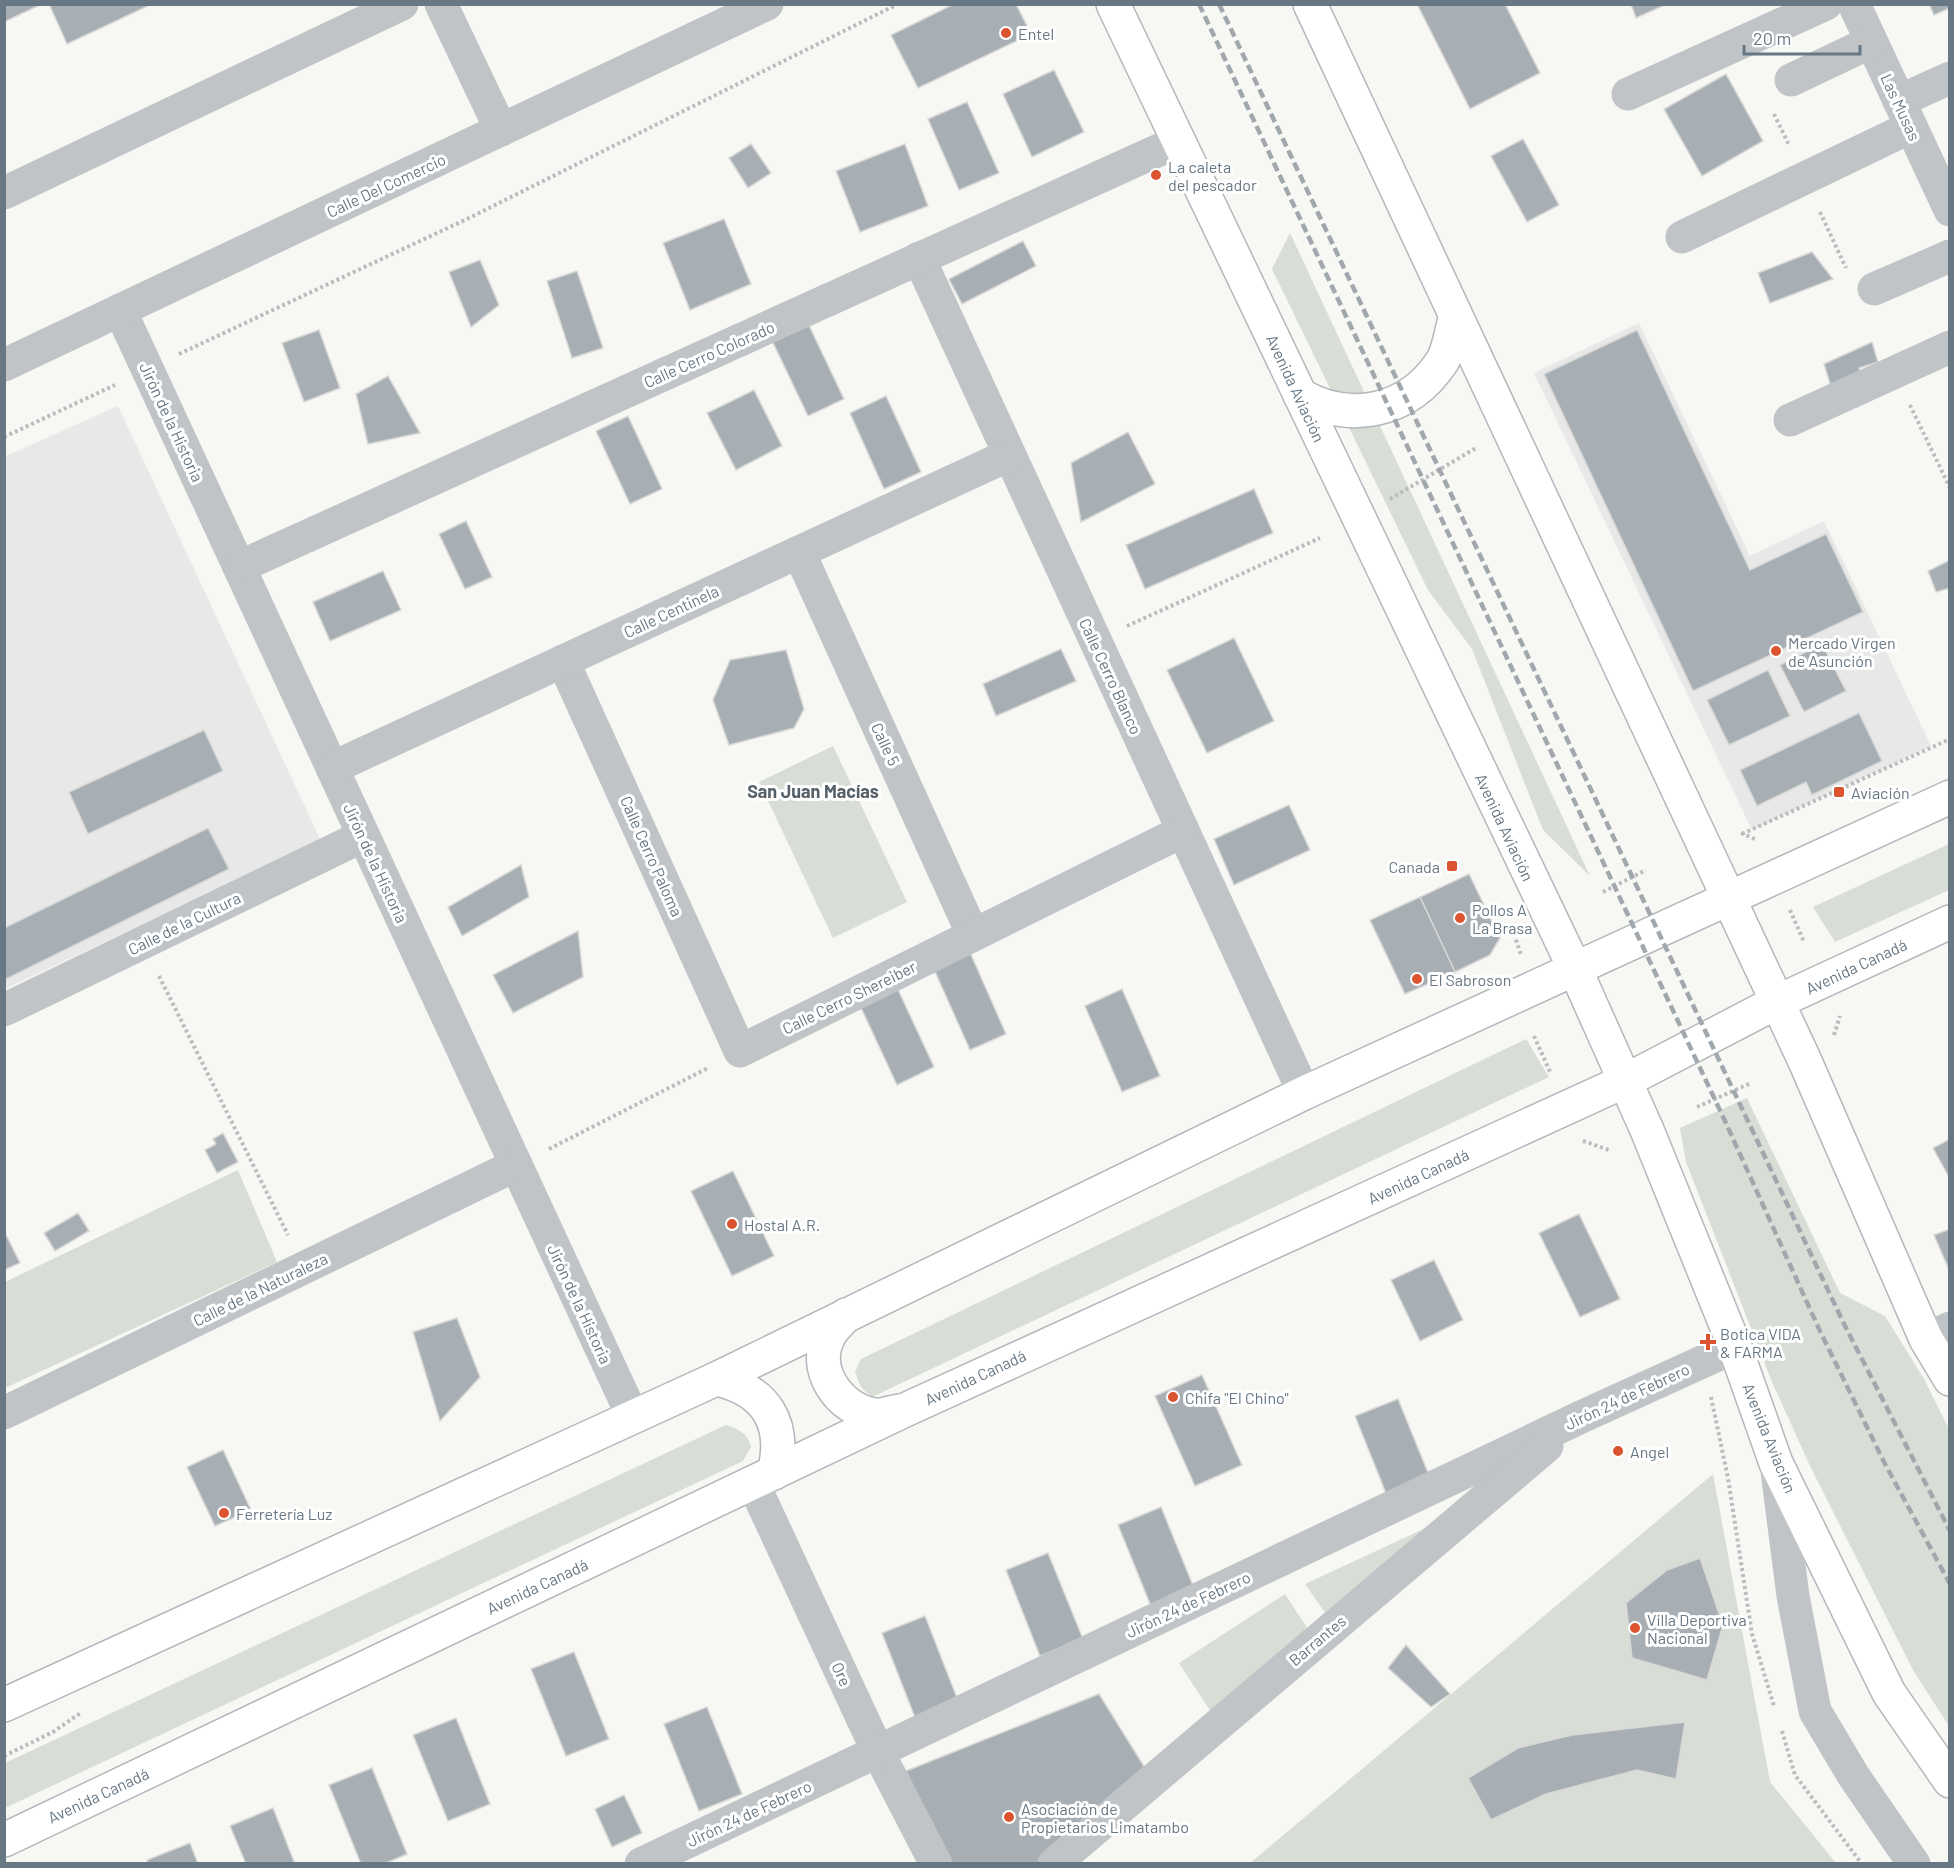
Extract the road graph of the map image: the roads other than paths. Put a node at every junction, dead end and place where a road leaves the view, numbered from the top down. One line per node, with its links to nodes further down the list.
1 (402, 4): 15 (street)
2 (441, 4): 13 (street)
3 (767, 4): 13 (street, Calle Del Comercio)
4 (1113, 4): 14 (main road, Avenida Aviación)
5 (1310, 4): 22 (main road)
6 (1826, 4): 11 (street)
7 (1854, 4): 8 (street, Las Musas)
8 (1871, 42): 10 (street); 12 (street, Las Musas)
9 (1950, 78): 12 (street)
10 (1791, 80)
11 (1628, 94)
12 (1905, 114): 16 (street, Las Musas); 17 (street)
13 (501, 130): 21 (street, Calle Del Comercio)
14 (1179, 141): 19 (street, Calle Cerro Colorado); 25 (main road, Avenida Aviación)
15 (4, 193)
16 (1950, 210)
17 (1682, 237)
18 (1950, 256): 20 (street)
19 (919, 258): 27 (street, Calle Cerro Blanco); 29 (street, Calle Cerro Colorado)
20 (1862, 282)
21 (120, 310): 24 (street, Calle Del Comercio); 29 (street, Jirón de la Historia)
22 (1455, 319): 25 (main road); 35 (main road)
23 (1950, 347): 26 (street)
24 (4, 365)
25 (1300, 395): 38 (main road, Avenida Aviación)
26 (1790, 420)
27 (1009, 455): 28 (street, Calle Centinela); 33 (street, Calle Cerro Blanco)
28 (799, 552): 30 (street, Calle Centinela); 37 (street, Calle 5)
29 (239, 567): 31 (street, Jirón de la Historia)
30 (563, 661): 31 (street, Calle Centinela); 41 (street, Calle Cerro Paloma)
31 (332, 768): 34 (street, Jirón de la Historia)
32 (1950, 797): 35 (main road)
33 (1183, 831): 37 (street, Calle Cerro Shereiber); 43 (street, Calle Cerro Blanco)
34 (363, 836): 40 (street, Calle de la Cultura); 44 (street, Jirón de la Historia)
35 (1729, 900): 38 (main road); 39 (main road)
36 (1950, 922): 39 (main road, Avenida Canadá)
37 (974, 935): 41 (street, Calle Cerro Shereiber)
38 (1575, 969): 42 (main road, Avenida Aviación); 43 (main road)
39 (1777, 1002): 42 (main road, Avenida Canadá); 46 (main road)
40 (4, 1010)
41 (740, 1051)
42 (1625, 1081): 47 (main road, Avenida Aviación); 50 (main road, Avenida Canadá)
43 (1304, 1093): 45 (main road)
44 (516, 1165): 51 (street, Calle de la Naturaleza); 52 (street, Jirón de la Historia)
45 (846, 1315): 48 (main road); 50 (main road)
46 (1938, 1333): 49 (main road)
47 (1735, 1347): 53 (street, Jirón 24 de Febrero); 54 (main road, Avenida Aviación)
48 (716, 1378): 52 (main road); 55 (main road)
49 (1950, 1379)
50 (905, 1410): 55 (main road, Avenida Canadá)
51 (4, 1413)
52 (632, 1415): 56 (main road)
53 (1581, 1417): 57 (street, Jirón 24 de Febrero); 63 (street, Barrantes)
54 (1776, 1463): 58 (main road, Avenida Aviación); 60 (street)
55 (764, 1478): 57 (street, Ore); 59 (main road, Avenida Canadá)
56 (4, 1705)
57 (878, 1752): 61 (street, Jirón 24 de Febrero); 62 (street, Ore)
58 (1950, 1781)
59 (4, 1840)
60 (1908, 1861)
61 (641, 1863)
62 (936, 1863)
63 (1054, 1863)

